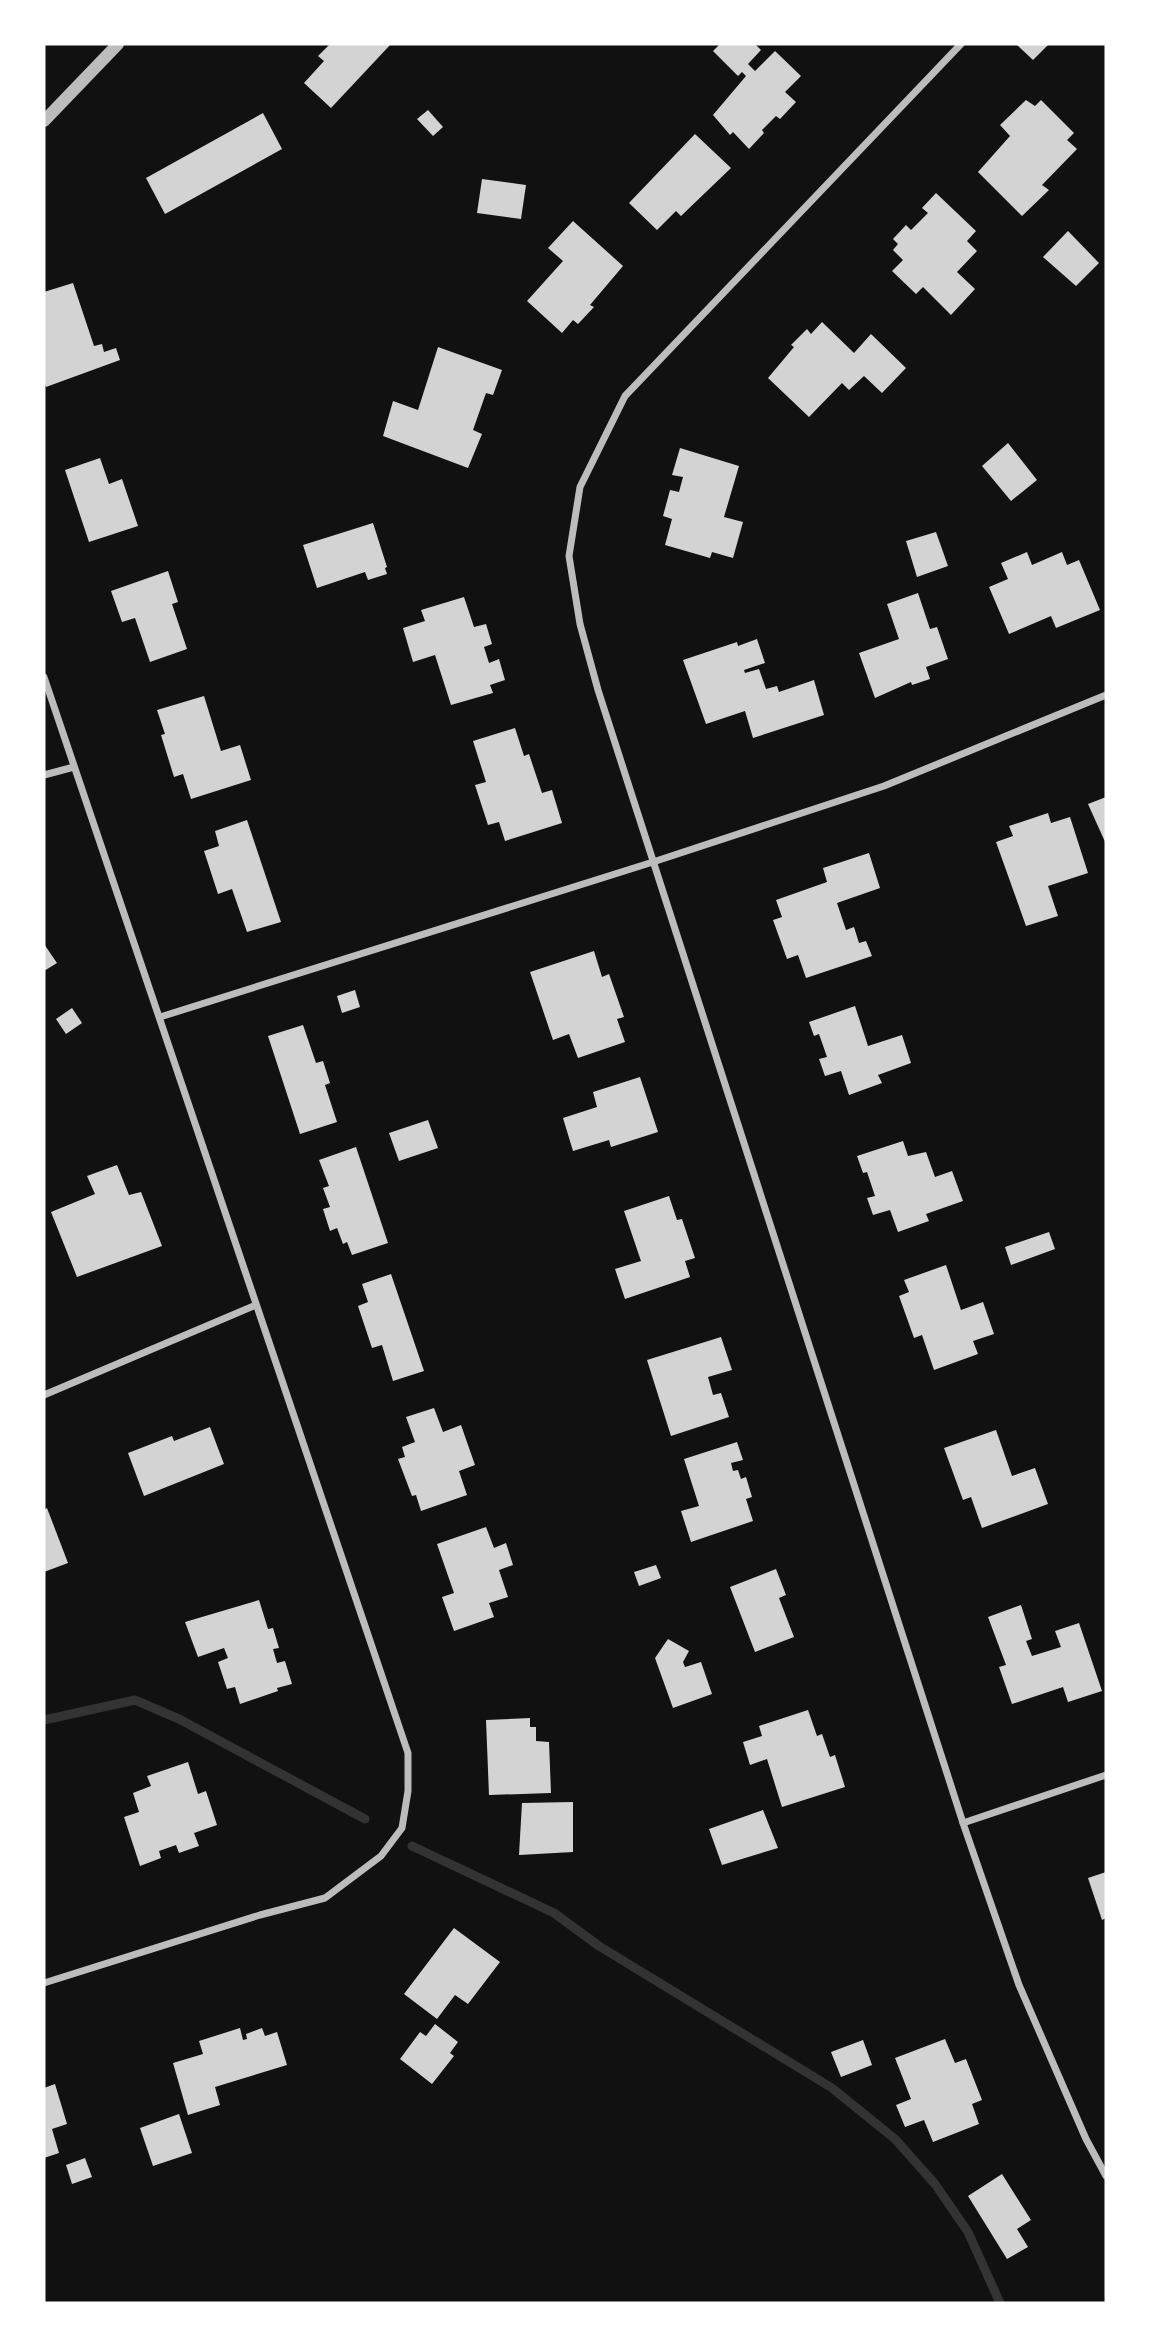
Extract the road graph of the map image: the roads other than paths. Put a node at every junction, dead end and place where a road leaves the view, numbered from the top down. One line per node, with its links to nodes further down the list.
1 (118, 44): 3 (street)
2 (961, 44): 8 (street)
3 (44, 121)
4 (44, 677): 6 (street)
5 (1106, 695): 8 (street)
6 (74, 767): 7 (street); 9 (street)
7 (44, 775)
8 (653, 862): 9 (street); 13 (street)
9 (159, 1017): 10 (street)
10 (256, 1305): 11 (street); 14 (street)
11 (44, 1395)
12 (1106, 1775): 13 (street)
13 (963, 1824): 15 (street)
14 (44, 1983)
15 (1106, 2176)

